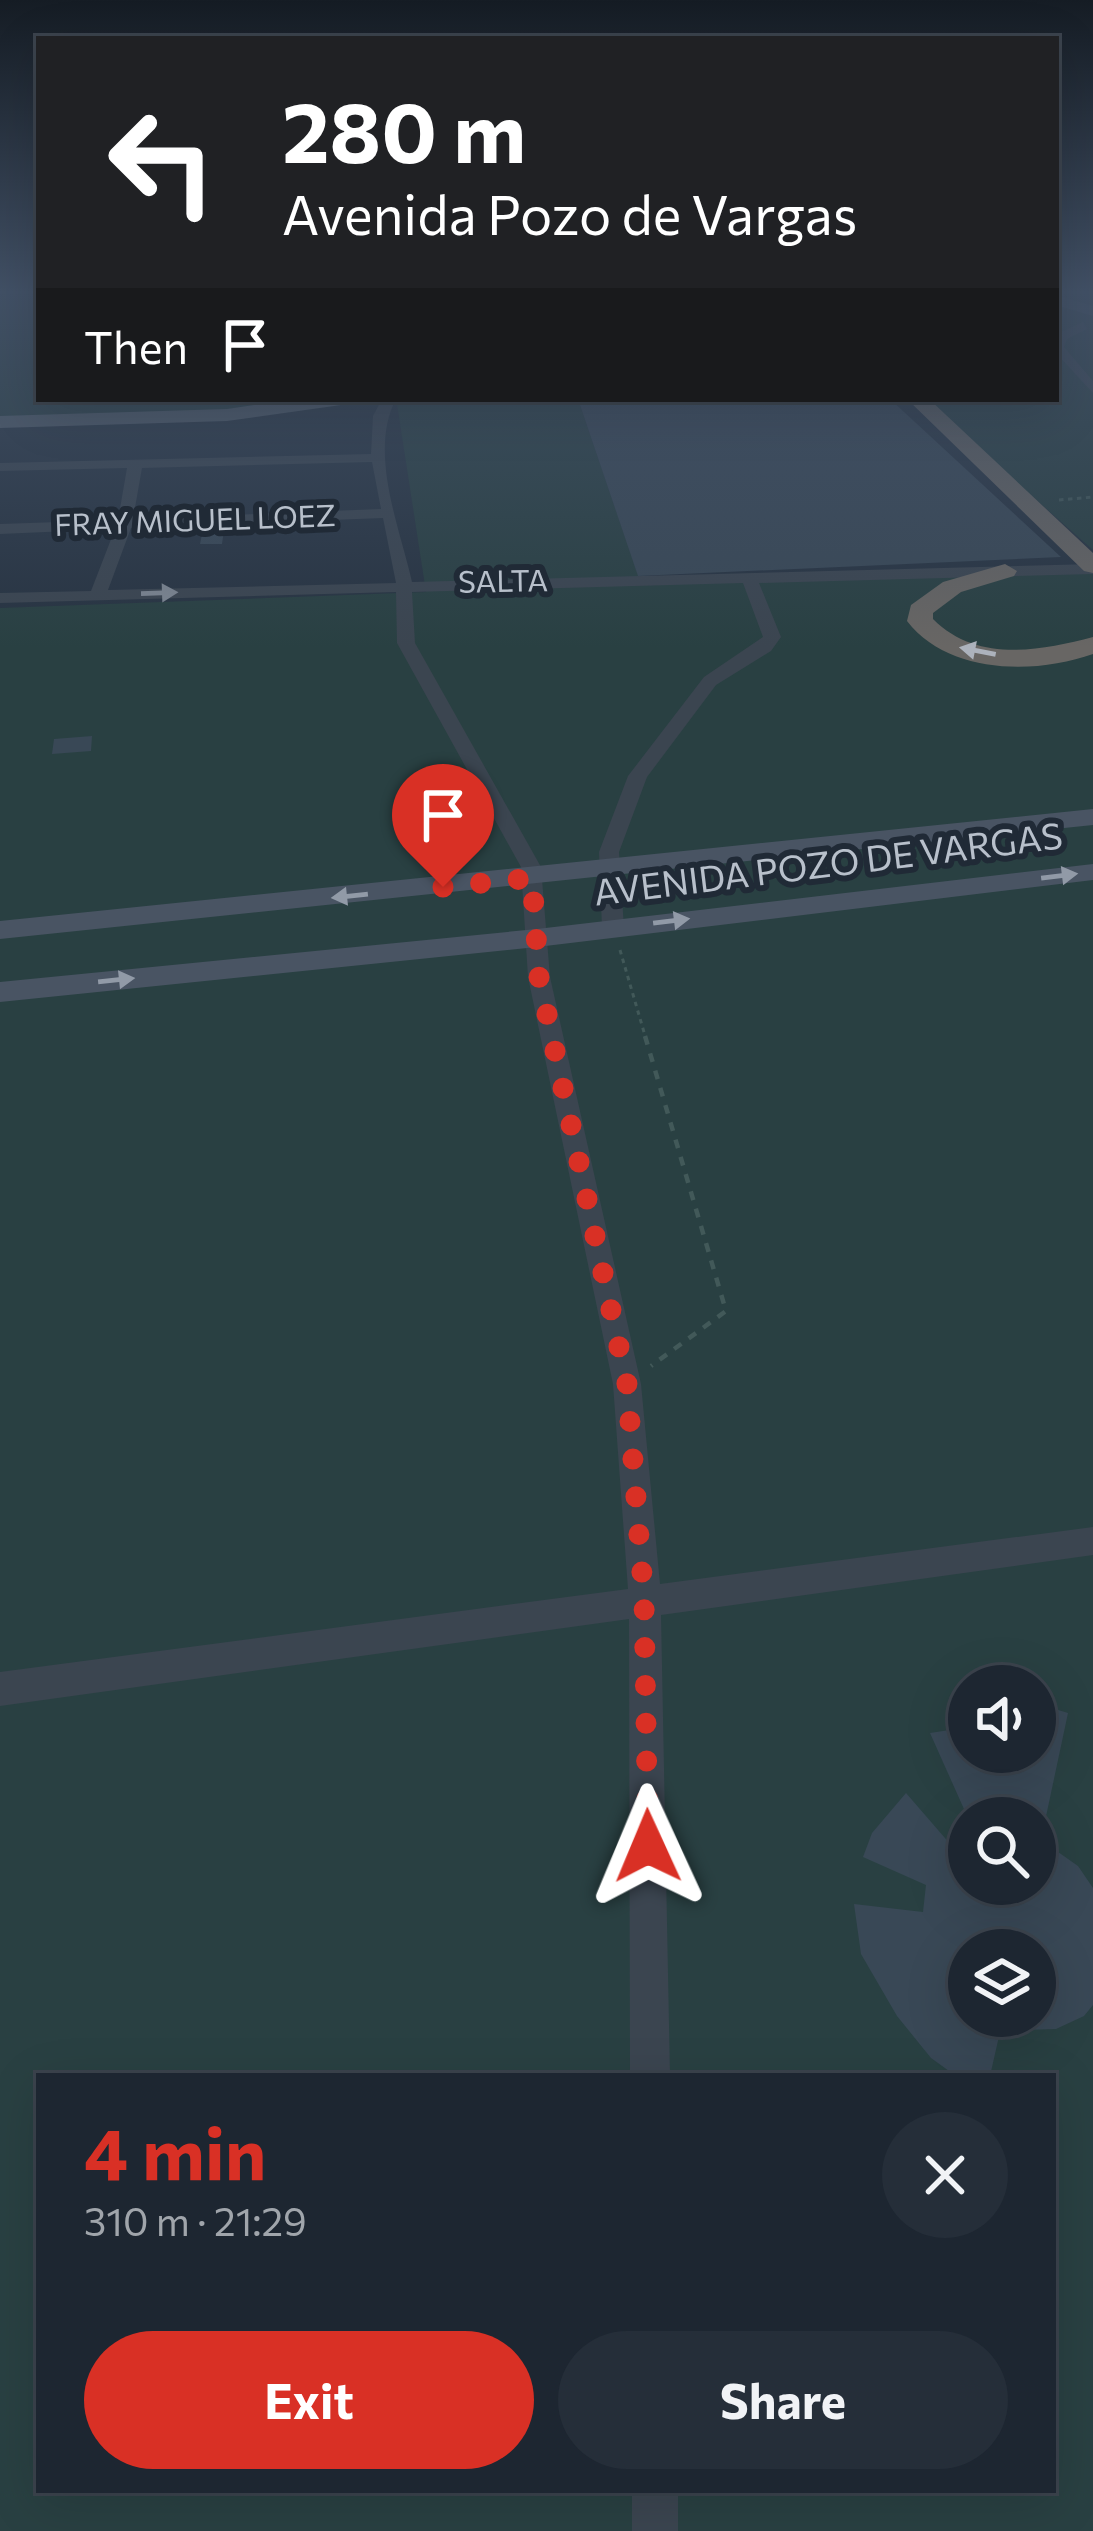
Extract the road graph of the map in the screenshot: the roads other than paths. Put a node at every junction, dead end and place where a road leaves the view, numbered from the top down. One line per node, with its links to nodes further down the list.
1 (244, 412): 4 (main road)
2 (374, 412): 5 (street)
3 (931, 412): 11 (highway)
4 (0, 422)
5 (378, 458): 6 (street); 8 (street)
6 (135, 464): 7 (street); 9 (street)
7 (0, 467)
8 (390, 514): 9 (street, FRAY MIGUEL LOEZ); 14 (street)
9 (125, 524): 10 (street, FRAY MIGUEL LOEZ); 15 (street)
10 (0, 529)
11 (1093, 566): 12 (street, SALTA)
12 (1005, 571): 13 (street, SALTA); 17 (highway, one-way to 12)
13 (748, 576): 14 (street, SALTA); 19 (street)
14 (404, 584): 15 (street, SALTA, one-way to 14); 21 (street)
15 (98, 595): 16 (street, SALTA)
16 (0, 598)
17 (1093, 645)
18 (1093, 818): 19 (main road, AVENIDA POZO DE VARGAS)
19 (606, 871): 21 (main road, AVENIDA POZO DE VARGAS); 22 (street)
20 (1093, 872): 22 (main road, AVENIDA POZO DE VARGAS, one-way to 20)
21 (532, 878): 23 (main road, AVENIDA POZO DE VARGAS, one-way to 23); 24 (street)
22 (613, 928): 24 (main road, AVENIDA POZO DE VARGAS)
23 (0, 930)
24 (537, 938): 25 (main road, AVENIDA POZO DE VARGAS, one-way to 24); 27 (street)
25 (0, 992)
26 (1093, 1541): 27 (street)
27 (644, 1599): 28 (street); 29 (street)
28 (0, 1689)
29 (650, 2073)
30 (655, 2493): 31 (street)
31 (656, 2531)

